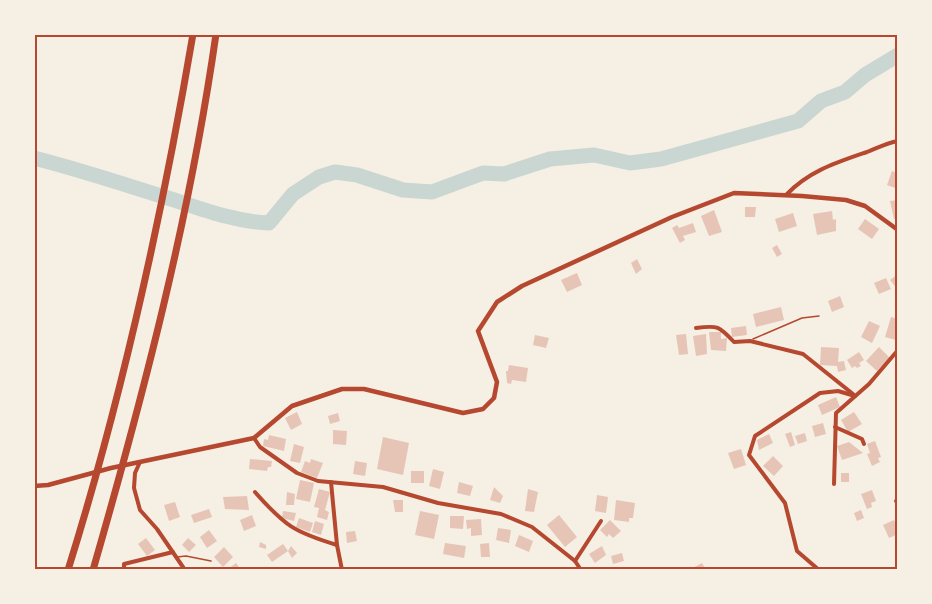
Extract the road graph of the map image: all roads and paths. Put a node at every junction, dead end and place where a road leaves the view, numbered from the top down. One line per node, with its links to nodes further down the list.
1 (193, 34): 26 (highway)
2 (216, 34): 27 (highway)
3 (897, 141): 4 (street)
4 (786, 195): 5 (street); 12 (street)
5 (897, 230)
6 (819, 316): 8 (lane)
7 (696, 328): 8 (street)
8 (750, 341): 10 (street)
9 (897, 350): 10 (street)
10 (855, 396): 11 (street); 31 (street)
11 (835, 427): 13 (street); 16 (street)
12 (254, 438): 14 (street); 15 (street)
13 (864, 444)
14 (140, 462): 17 (street); 21 (street)
15 (332, 482): 20 (street); 24 (street)
16 (834, 484)
17 (34, 486)
18 (255, 492): 20 (street)
19 (601, 521): 24 (street)
20 (337, 545): 30 (street)
21 (173, 552): 22 (street); 28 (street)
22 (176, 557): 23 (lane); 29 (street)
23 (211, 561)
24 (575, 561): 25 (street)
25 (580, 569)
26 (68, 570)
27 (93, 570)
28 (124, 570)
29 (185, 570)
30 (342, 570)
31 (819, 570)

